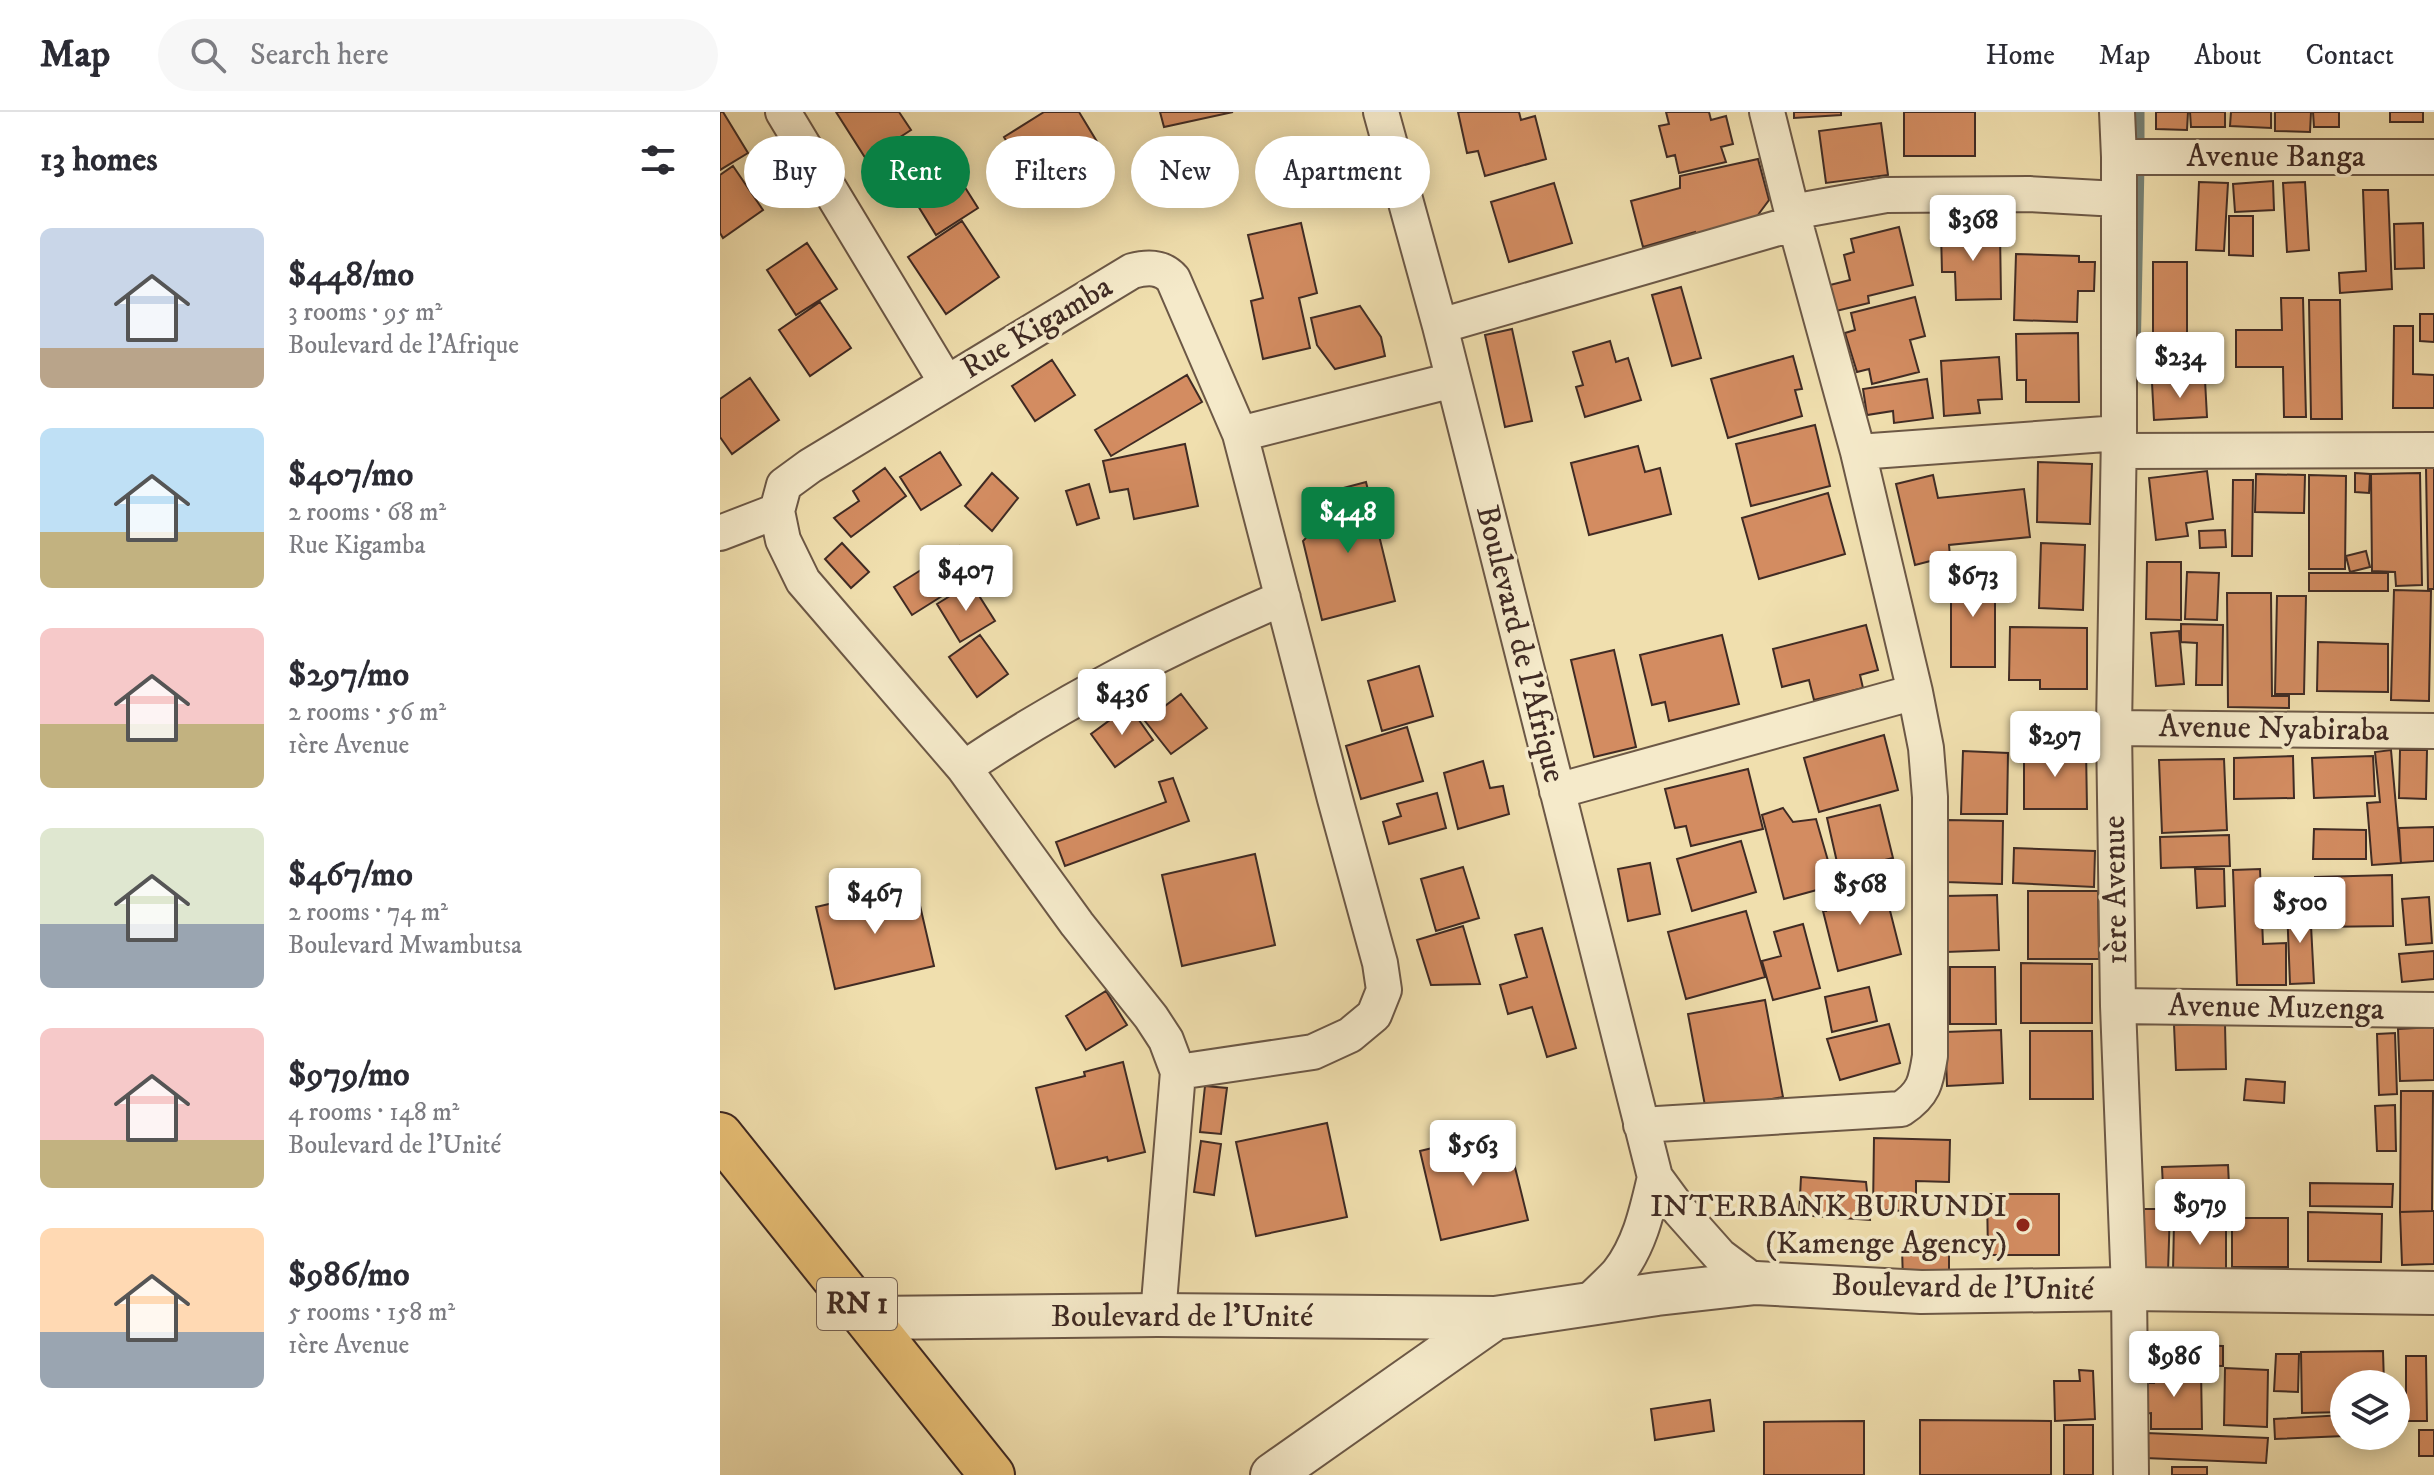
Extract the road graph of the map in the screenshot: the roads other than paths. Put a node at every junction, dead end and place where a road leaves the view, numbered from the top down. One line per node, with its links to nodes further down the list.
1 (783, 112): 11 (street)
2 (1381, 112): 9 (street, Boulevard de l'Afrique)
3 (1767, 112): 8 (street)
4 (2117, 112): 5 (street, 1ère Avenue)
5 (2119, 157): 6 (street, Avenue Banga); 7 (street, 1ère Avenue)
6 (2434, 157)
7 (2118, 199): 8 (street); 13 (street, 1ère Avenue)
8 (1794, 218): 9 (street); 15 (street)
9 (1440, 326): 10 (street, Boulevard de l'Afrique)
10 (1453, 380): 12 (street); 23 (street, Boulevard de l'Afrique)
11 (946, 382): 12 (street, Rue Kigamba); 16 (street, Rue Kigamba)
12 (1240, 434): 18 (street, Rue Kigamba)
13 (2119, 442): 14 (street); 15 (street); 20 (street, 1ère Avenue)
14 (2434, 450)
15 (1858, 452): 19 (street)
16 (777, 511): 17 (street); 22 (street)
17 (720, 533)
18 (1283, 598): 22 (street); 26 (street, Rue Kigamba)
19 (1915, 692): 23 (street); 27 (street)
20 (2114, 728): 21 (street, Avenue Nyabiraba); 24 (street, 1ère Avenue)
21 (2434, 731)
22 (964, 768): 26 (street)
23 (1557, 791): 27 (street, Boulevard de l'Afrique)
24 (2118, 1006): 25 (street, Avenue Muzenga); 31 (street, 1ère Avenue)
25 (2434, 1010)
26 (1178, 1072): 34 (street)
27 (1641, 1125): 29 (street, Boulevard de l'Afrique)
28 (720, 1135): 35 (highway, RN 1)
29 (1655, 1177): 30 (street, Boulevard de l'Afrique); 33 (street, Boulevard de l'Afrique)
30 (1756, 1283): 31 (street, Boulevard de l'Unité); 33 (street, Boulevard de l'Unité)
31 (2129, 1289): 32 (street, Boulevard de l'Unité); 39 (street, 1ère Avenue)
32 (2434, 1293)
33 (1586, 1305): 36 (street, Boulevard de l'Unité)
34 (1158, 1315): 35 (street, Boulevard de l'Unité); 36 (street, Boulevard de l'Unité)
35 (869, 1318): 37 (highway, RN 1)
36 (1495, 1318): 38 (street, Boulevard de l'Unité)
37 (992, 1475)
38 (1272, 1475)
39 (2131, 1475)

